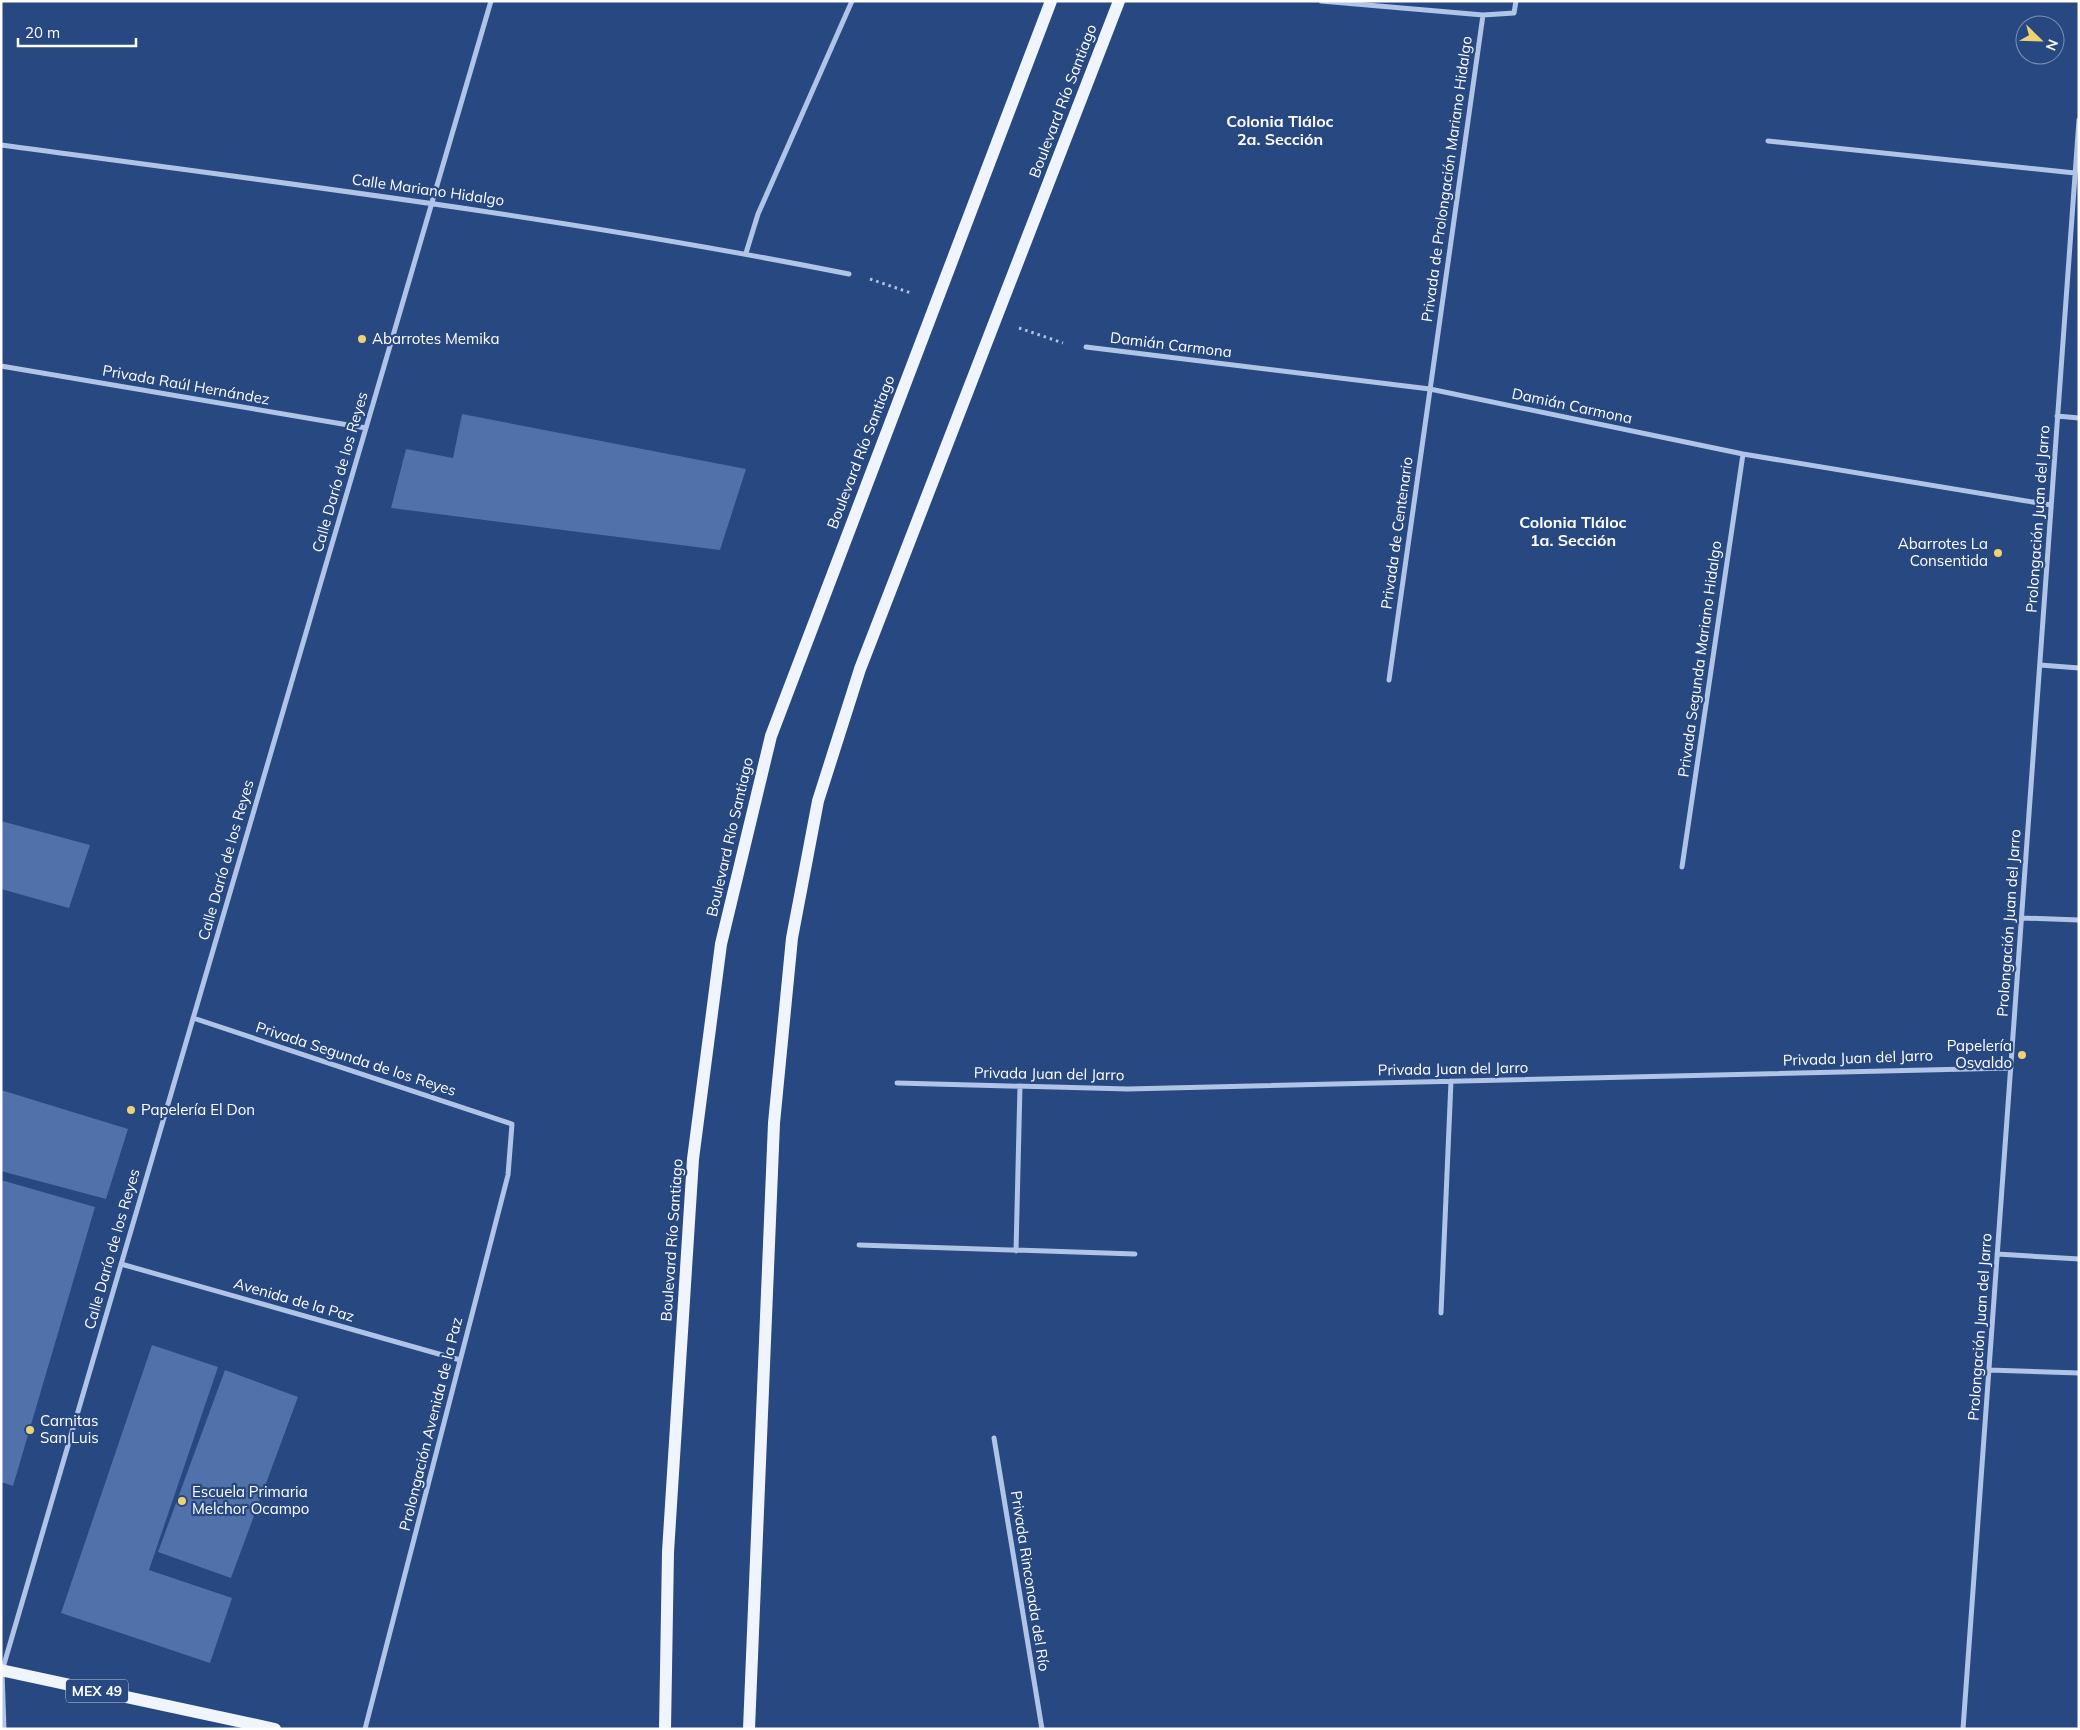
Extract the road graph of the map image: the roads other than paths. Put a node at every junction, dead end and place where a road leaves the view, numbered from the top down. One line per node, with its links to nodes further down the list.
1 (491, 1): 12 (street, Calle Darío de los Reyes)
2 (852, 1): 13 (street)
3 (1051, 1): 52 (main road, Boulevard Río Santiago)
4 (1119, 1): 53 (main road, Boulevard Río Santiago)
5 (1321, 1): 7 (street)
6 (1516, 1): 7 (street)
7 (1483, 15): 17 (street, Privada de Prolongación Mariano Hidalgo)
8 (2079, 120): 11 (street, Prolongación Juan del Jarro)
9 (1768, 141): 11 (street)
10 (1, 145): 12 (street, Calle Mariano Hidalgo)
11 (2075, 173): 18 (street, Prolongación Juan del Jarro)
12 (432, 202): 13 (street, Calle Mariano Hidalgo); 20 (street, Calle Darío de los Reyes)
13 (746, 253): 14 (street, Calle Mariano Hidalgo)
14 (849, 274)
15 (1086, 347): 17 (street, Damián Carmona)
16 (1, 366): 20 (street, Privada Raúl Hernández)
17 (1430, 389): 21 (street, Damián Carmona); 25 (street, Privada de Centenario)
18 (2058, 416): 19 (street); 22 (street, Prolongación Juan del Jarro)
19 (2079, 418)
20 (366, 428): 29 (street, Calle Darío de los Reyes)
21 (1743, 454): 22 (street, Damián Carmona); 26 (street, Privada Segunda Mariano Hidalgo)
22 (2051, 505): 23 (street, Prolongación Juan del Jarro)
23 (2040, 665): 24 (street); 27 (street, Prolongación Juan del Jarro)
24 (2079, 668)
25 (1389, 680)
26 (1682, 867)
27 (2022, 918): 28 (street); 30 (street, Prolongación Juan del Jarro)
28 (2079, 920)
29 (193, 1018): 34 (street, Privada Segunda de los Reyes); 40 (street, Calle Darío de los Reyes)
30 (2011, 1068): 31 (street, Privada Juan del Jarro); 38 (street, Prolongación Juan del Jarro)
31 (1452, 1081): 33 (street, Privada Juan del Jarro); 41 (street)
32 (897, 1083): 33 (street, Privada Juan del Jarro)
33 (1020, 1086): 36 (street)
34 (512, 1124): 42 (street, Prolongación Avenida de la Paz)
35 (859, 1245): 36 (street)
36 (1016, 1251): 37 (street)
37 (1134, 1254)
38 (1997, 1254): 39 (street); 43 (street, Prolongación Juan del Jarro)
39 (2079, 1259)
40 (121, 1264): 42 (street, Avenida de la Paz); 46 (street, Calle Darío de los Reyes)
41 (1440, 1314)
42 (460, 1360): 51 (street, Prolongación Avenida de la Paz)
43 (1990, 1370): 44 (street); 55 (street, Prolongación Juan del Jarro)
44 (2079, 1373)
45 (994, 1438): 54 (street, Privada Rinconada del Río)
46 (2, 1670): 47 (main road, MEX 49); 48 (street, Calle Darío de los Reyes)
47 (192, 1710): 49 (main road); 50 (main road, MEX 49)
48 (4, 1729)
49 (233, 1729)
50 (275, 1729)
51 (365, 1729)
52 (665, 1729)
53 (749, 1729)
54 (1042, 1729)
55 (1964, 1729)

